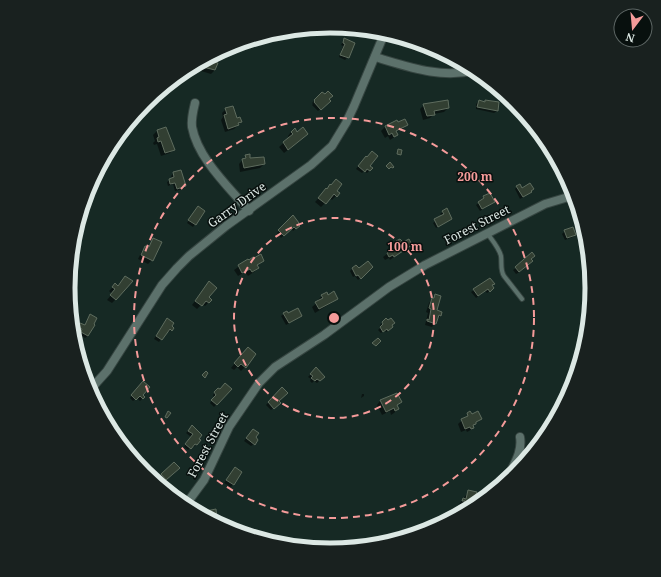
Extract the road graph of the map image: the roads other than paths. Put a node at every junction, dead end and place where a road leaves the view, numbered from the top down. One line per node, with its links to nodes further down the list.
1 (383, 39): 2 (street, Garry Drive)
2 (376, 56): 3 (street); 6 (street, Garry Drive)
3 (466, 72)
4 (195, 103): 6 (street)
5 (569, 197): 7 (street, Forest Street)
6 (249, 211): 9 (street, Garry Drive)
7 (487, 232): 8 (lane); 12 (street, Forest Street)
8 (522, 299)
9 (94, 385)
10 (520, 437): 11 (street)
11 (513, 467)
12 (189, 501)

